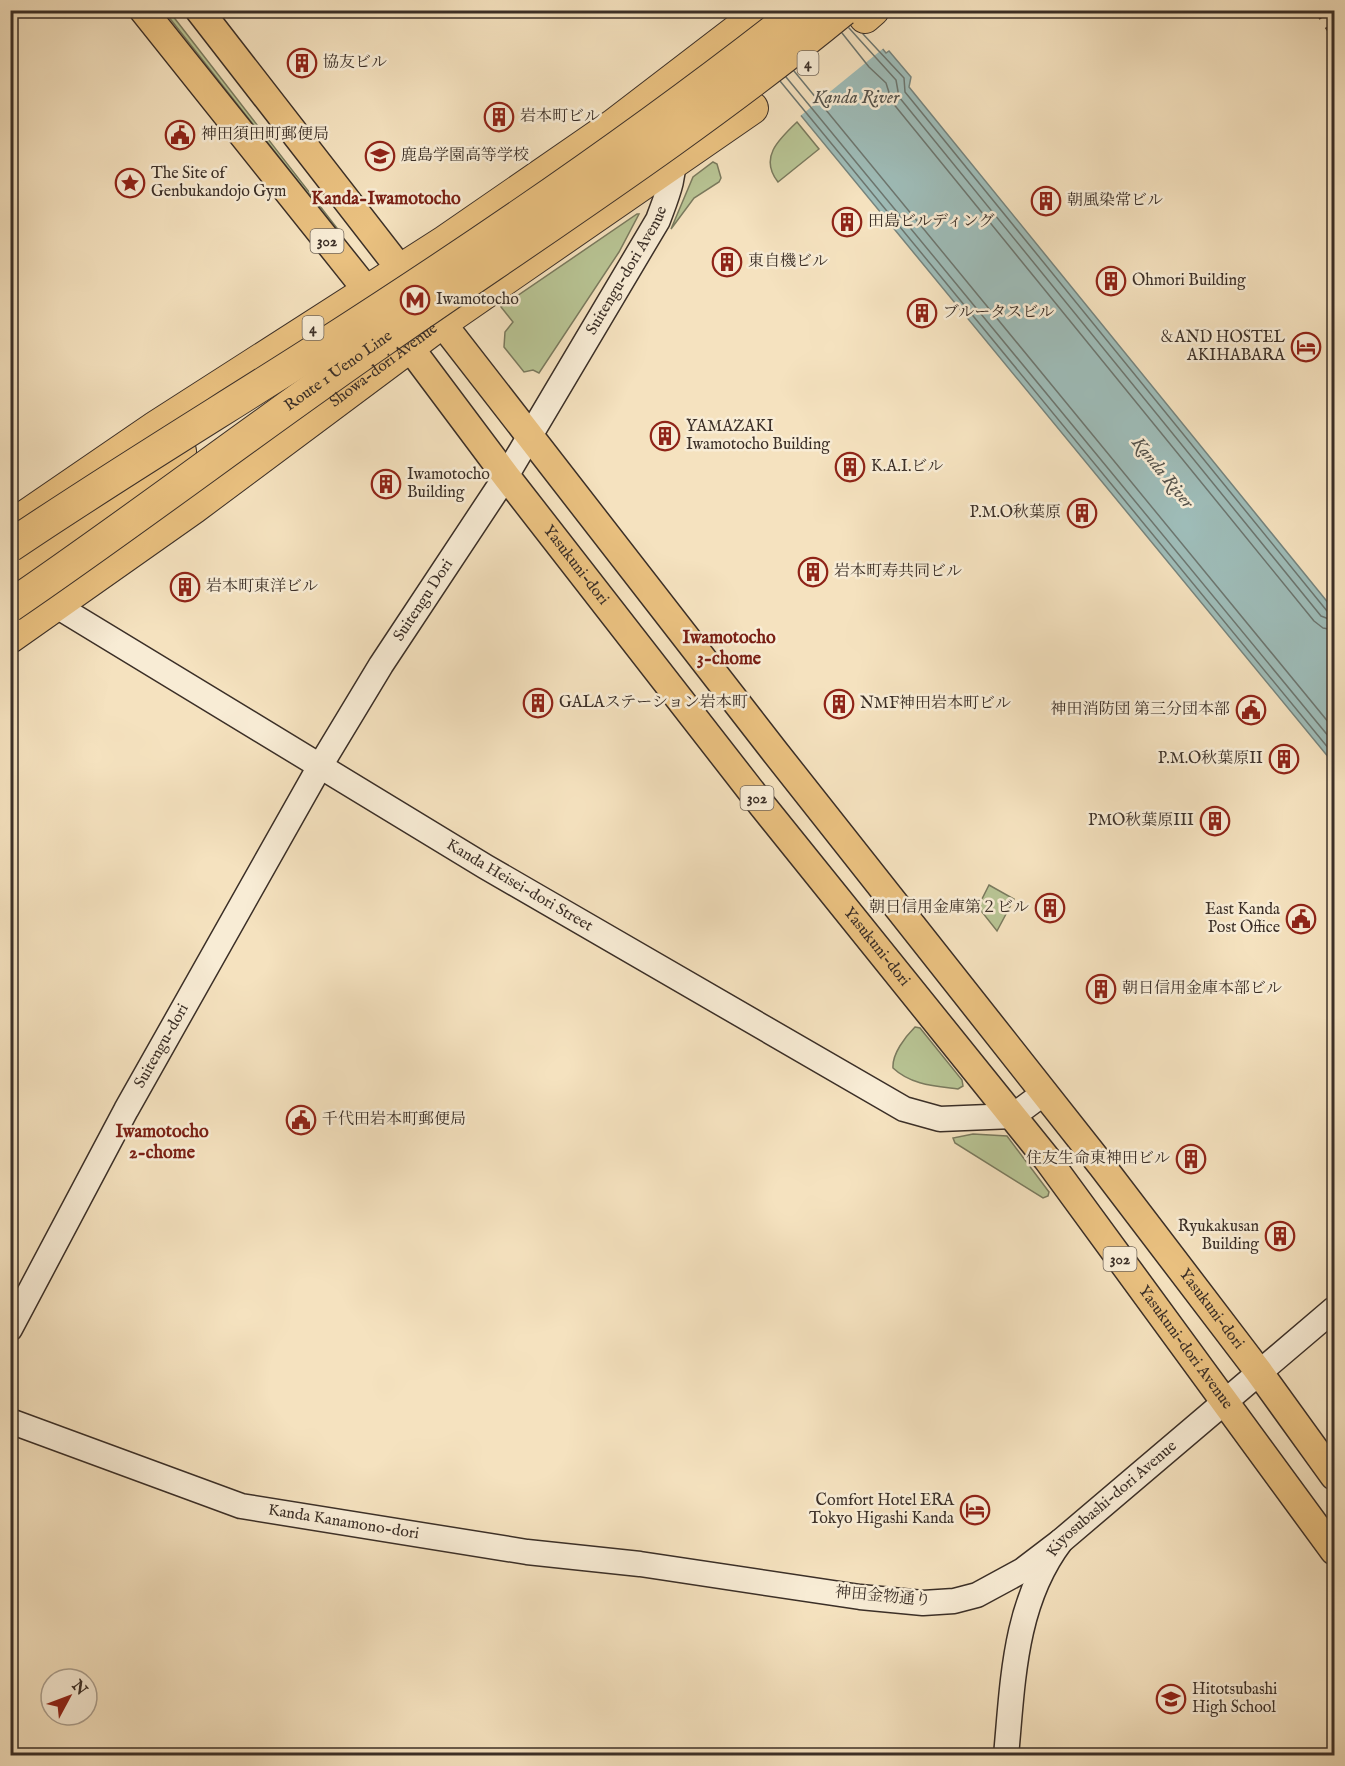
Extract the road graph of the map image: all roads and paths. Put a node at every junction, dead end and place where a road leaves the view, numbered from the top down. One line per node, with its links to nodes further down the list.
1 (143, 10): 9 (main road, Yasukuni-dori / 302)
2 (199, 10): 8 (main road, 302)
3 (764, 10): 6 (highway, 4)
4 (800, 10): 11 (highway, Route 1 Ueno Line, bridge)
5 (860, 13): 7 (highway, Showa-dori Avenue / 4); 20 (highway, Route 1 Ueno Line, bridge)
6 (656, 93): 7 (street, Suitengu-dori Avenue); 8 (highway, 4)
7 (675, 163): 10 (highway, Showa-dori Avenue / 4); 13 (street, Suitengu-dori Avenue)
8 (401, 272): 9 (highway, 4); 10 (main road, 302)
9 (369, 293): 12 (main road, Yasukuni-dori / 302); 15 (highway, 4)
10 (441, 323): 12 (highway, Showa-dori Avenue / 4); 13 (main road, 302)
11 (324, 345): 16 (highway, Route 1 Ueno Line, bridge); 17 (highway, bridge)
12 (409, 348): 14 (main road, Yasukuni-dori / 302); 19 (highway, Showa-dori Avenue / 4)
13 (529, 436): 14 (street, Suitengu Dori); 23 (main road, Yasukuni-dori / 302)
14 (506, 476): 22 (street, Suitengu Dori); 24 (main road, Yasukuni-dori / 302)
15 (10, 527)
16 (10, 546)
17 (10, 573)
18 (10, 581): 19 (street, Kanda Heisei-dori Street)
19 (59, 605): 21 (highway, Showa-dori Avenue / 4); 22 (street, Kanda Heisei-dori Street)
20 (10, 606)
21 (10, 637)
22 (320, 766): 24 (street, Kanda Heisei-dori Street); 26 (street, Suitengu-dori)
23 (1044, 1094): 24 (street); 27 (main road, Yasukuni-dori / 302)
24 (1013, 1116): 28 (main road, Yasukuni-dori Avenue / 302)
25 (1335, 1309): 27 (street, Kiyosubashi-dori Avenue)
26 (10, 1329)
27 (1259, 1372): 28 (street, Kiyosubashi-dori Avenue); 30 (main road, Yasukuni-dori / 302)
28 (1227, 1401): 31 (street, Kiyosubashi-dori Avenue); 32 (main road, Yasukuni-dori Avenue / 302)
29 (10, 1421): 31 (street, 神田金物通り)
30 (1335, 1476)
31 (1061, 1541): 33 (street, Kiyosubashi-dori Avenue)
32 (1335, 1551)
33 (1006, 1755)

